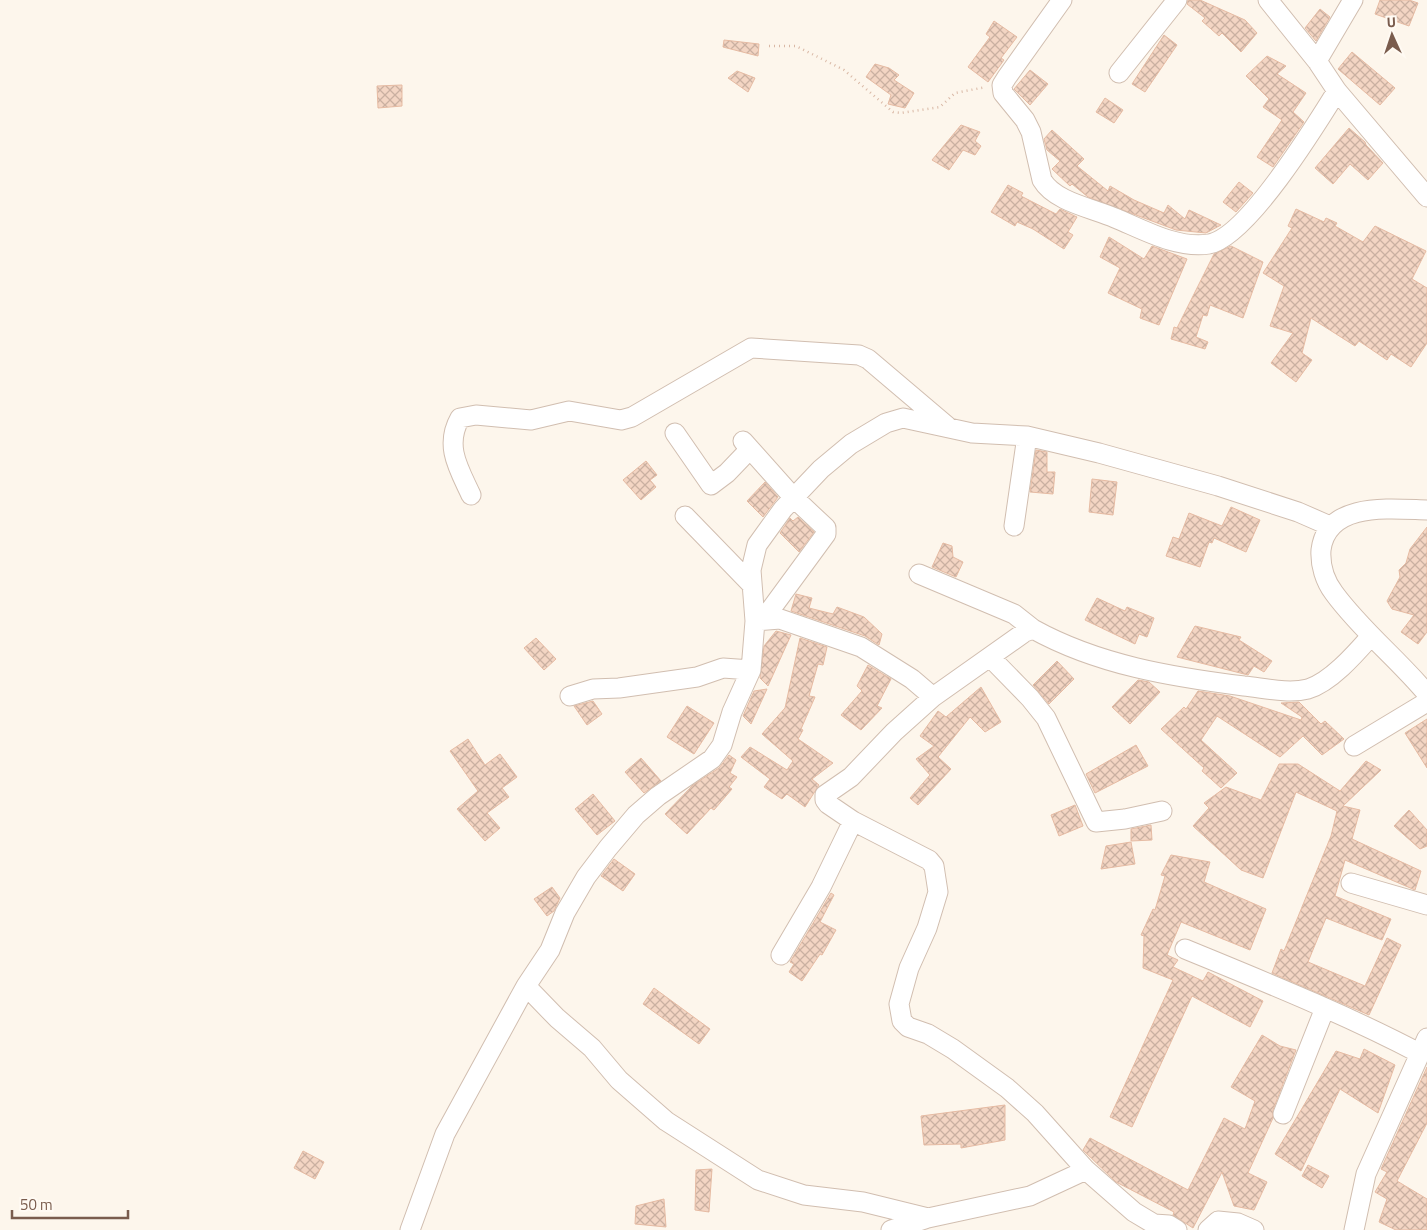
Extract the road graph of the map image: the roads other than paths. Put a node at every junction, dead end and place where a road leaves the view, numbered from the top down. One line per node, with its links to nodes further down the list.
1 (1062, 0): 7 (street)
2 (1177, 0): 6 (street)
3 (1268, 0): 5 (street)
4 (1353, 0): 5 (street)
5 (1317, 61): 7 (street)
6 (1118, 73)
7 (1338, 91): 8 (street)
8 (1427, 196)
9 (949, 428): 11 (street); 12 (street); 13 (street)
10 (675, 433): 13 (street)
11 (1027, 436): 16 (street); 17 (street)
12 (471, 495)
13 (793, 497): 19 (street); 20 (street)
14 (1427, 510): 17 (street)
15 (686, 516): 19 (street)
16 (1014, 526)
17 (1330, 526): 22 (street)
18 (919, 574): 21 (street)
19 (751, 584): 20 (street)
20 (759, 621): 24 (street); 27 (street)
21 (1033, 629): 22 (street); 23 (street)
22 (1371, 636): 25 (street)
23 (990, 657): 27 (street); 30 (street)
24 (751, 670): 26 (street); 36 (street)
25 (1427, 694)
26 (570, 696)
27 (933, 697): 31 (street)
28 (1427, 702): 29 (street)
29 (1354, 746)
30 (1162, 811)
31 (853, 821): 35 (street); 40 (street)
32 (1351, 883): 33 (street)
33 (1427, 905)
34 (1185, 949): 37 (street)
35 (781, 955)
36 (526, 986): 41 (street); 42 (street)
37 (1325, 1008): 38 (street); 39 (street)
38 (1424, 1046): 47 (street)
39 (1283, 1114)
40 (1086, 1170): 41 (street); 44 (street)
41 (928, 1218): 43 (street)
42 (410, 1230)
43 (891, 1230)
44 (1177, 1230)
45 (1208, 1230): 46 (street)
46 (1254, 1230)
47 (1354, 1230)

